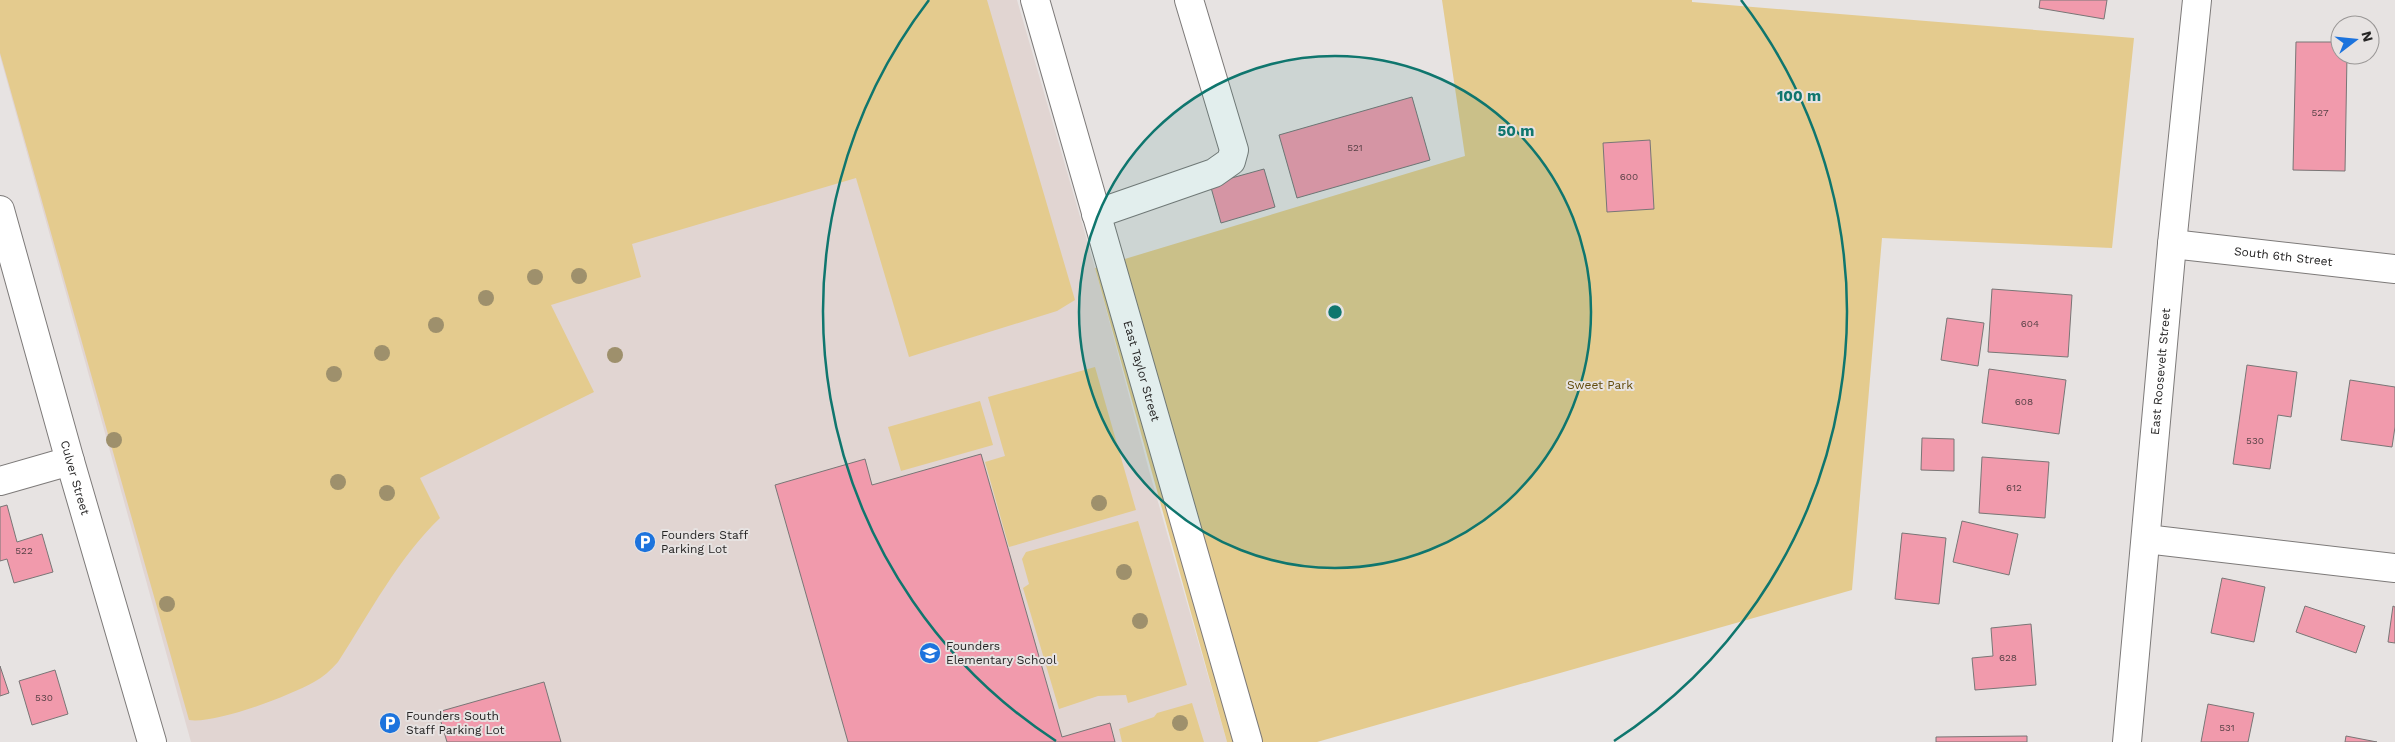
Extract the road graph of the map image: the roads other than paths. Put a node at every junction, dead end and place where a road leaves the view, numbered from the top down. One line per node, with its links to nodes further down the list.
1 (1036, 0): 5 (street, East Taylor Street)
2 (1189, 0): 5 (street)
3 (2197, 0): 6 (street, East Roosevelt Street)
4 (0, 210): 8 (street, Culver Street)
5 (1096, 214): 13 (street, East Taylor Street)
6 (2172, 244): 7 (street, South 6th Street); 10 (street, East Roosevelt Street)
7 (2395, 269)
8 (70, 461): 9 (street); 12 (street, Culver Street)
9 (0, 481)
10 (2146, 539): 11 (street); 14 (street, East Roosevelt Street)
11 (2395, 568)
12 (152, 742)
13 (1248, 742)
14 (2127, 742)

